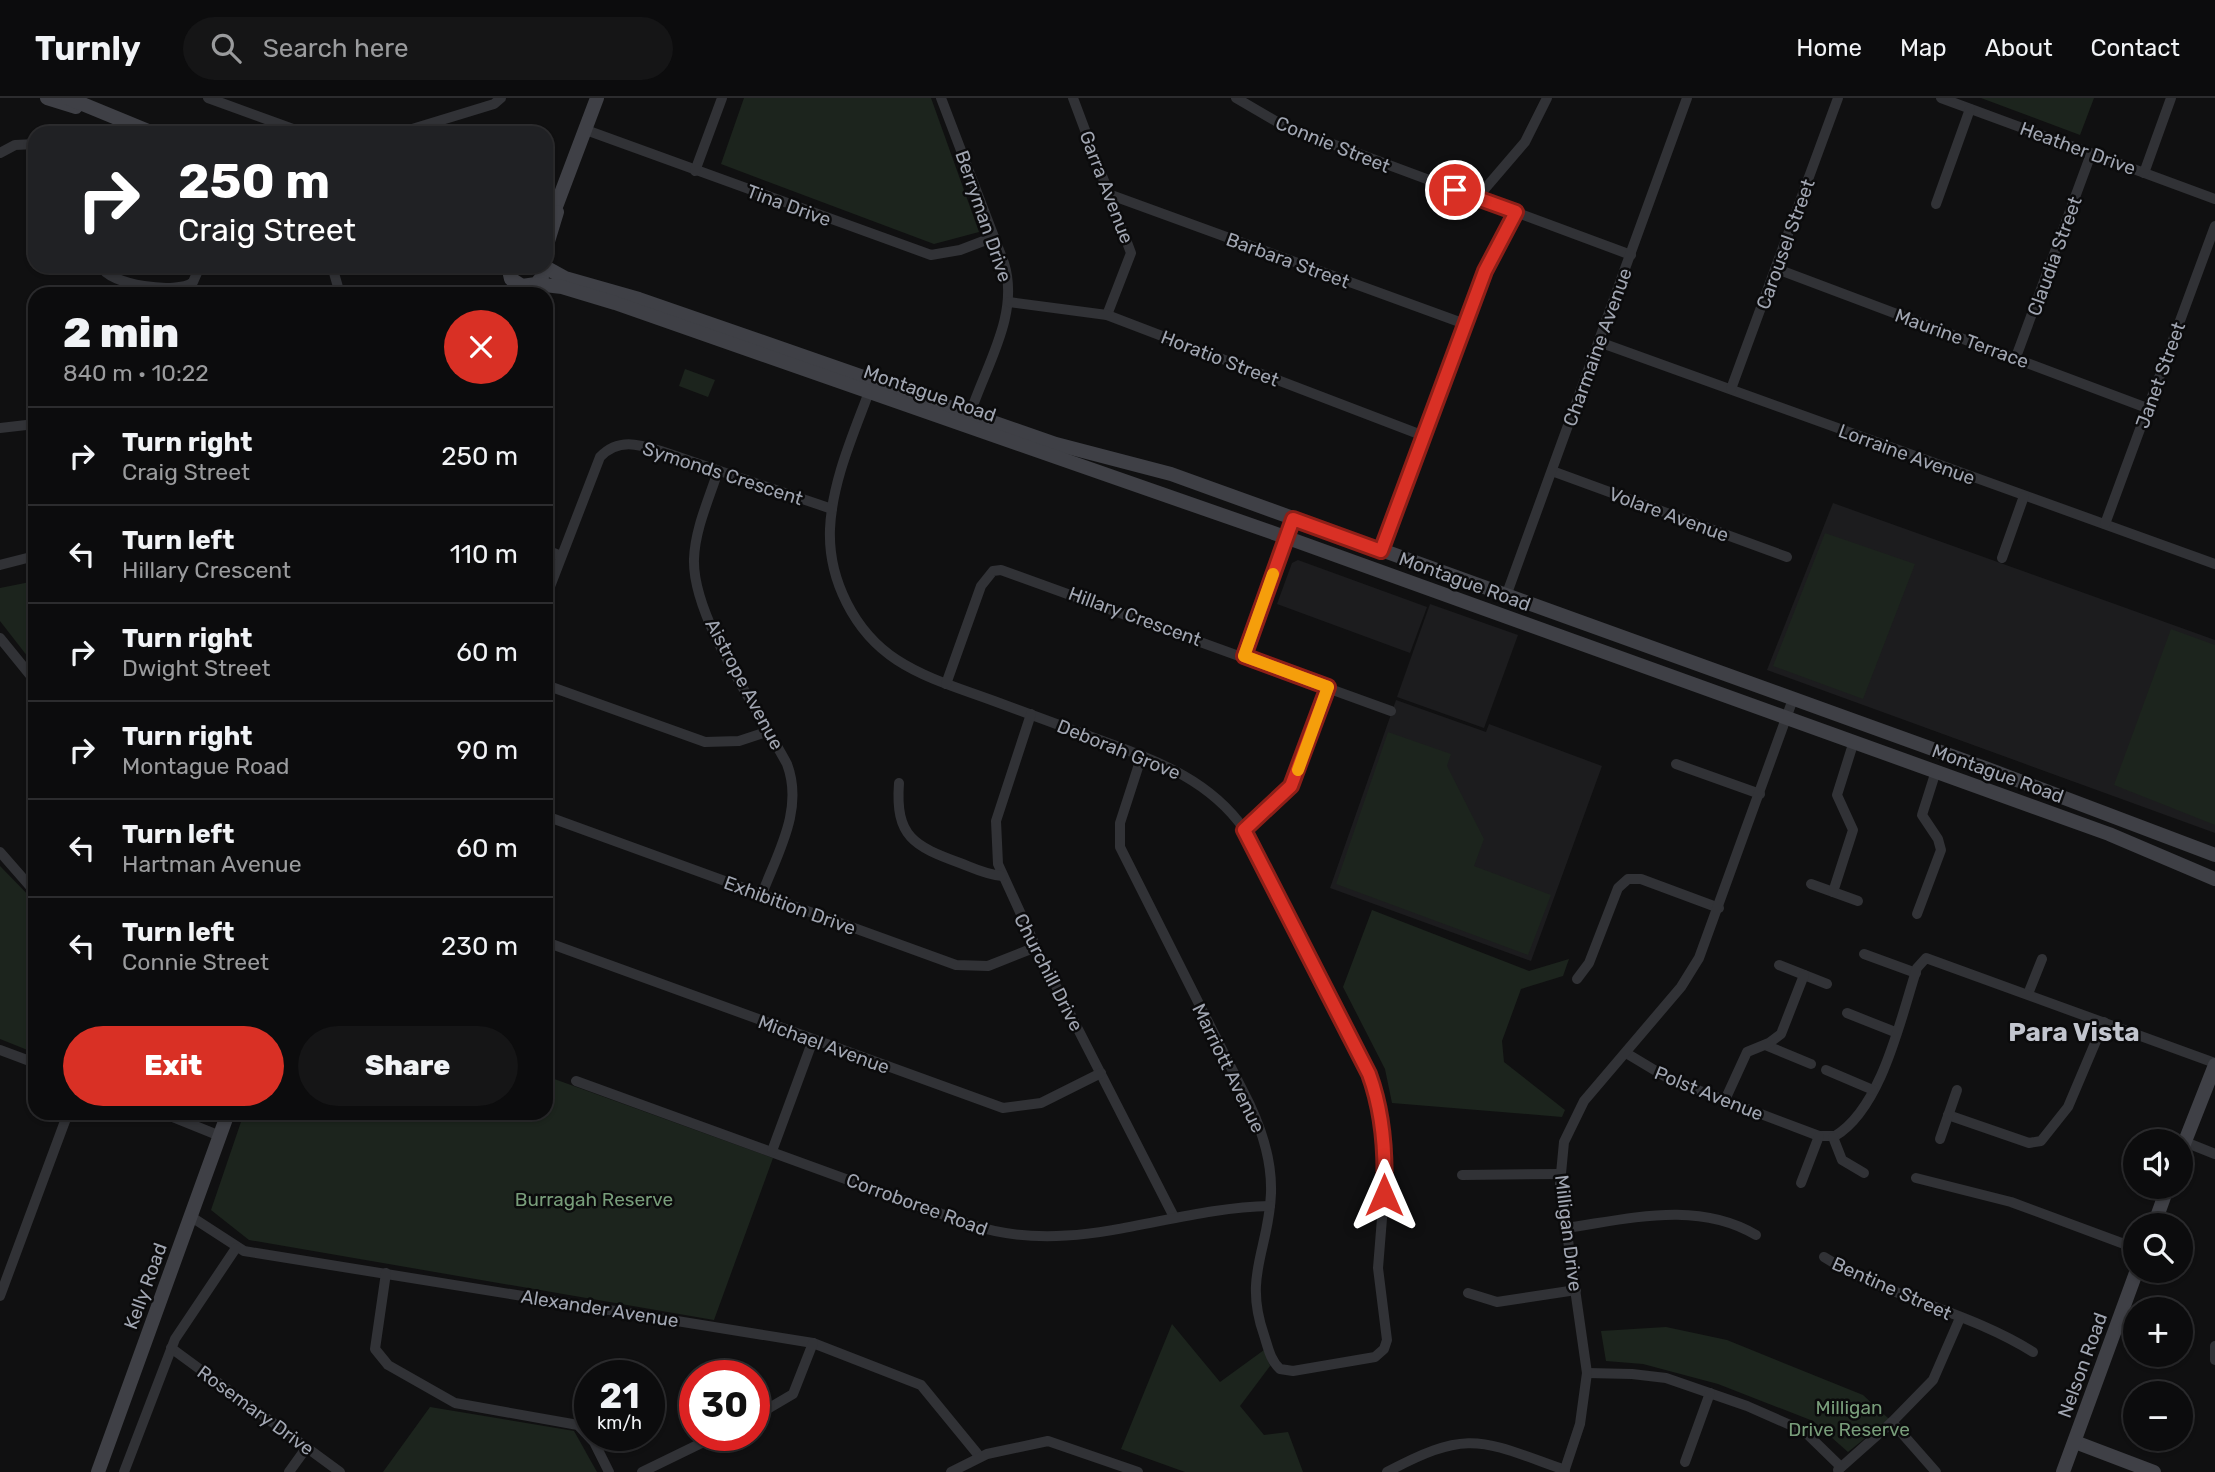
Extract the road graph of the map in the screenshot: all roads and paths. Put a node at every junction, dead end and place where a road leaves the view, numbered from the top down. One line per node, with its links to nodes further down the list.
1 (47, 98): 16 (main road)
2 (68, 98): 16 (main road)
3 (208, 98): 18 (street)
4 (501, 98): 19 (street)
5 (597, 98): 20 (main road)
6 (722, 98): 24 (street)
7 (942, 98): 35 (street, Berryman Drive)
8 (1073, 98): 26 (street, Garra Avenue)
9 (1236, 98): 27 (street, Connie Street)
10 (1547, 98): 27 (street)
11 (1687, 98): 36 (street, Charmaine Avenue)
12 (1838, 98): 37 (street, Carousel Street)
13 (1941, 98): 15 (street, Heather Drive)
14 (2171, 98): 25 (street)
15 (1970, 109): 23 (street, Heather Drive); 30 (street)
16 (101, 114): 17 (main road)
17 (134, 126)
18 (285, 126)
19 (421, 126)
20 (586, 130): 24 (street, Tina Drive); 29 (main road)
21 (28, 144): 22 (street)
22 (0, 153)
23 (2091, 153): 25 (street, Heather Drive); 50 (street, Claudia Street)
24 (695, 171): 35 (street, Tina Drive)
25 (2144, 173): 28 (street, Heather Drive)
26 (1111, 195): 47 (street, Garra Avenue); 48 (street, Barbara Street)
27 (1477, 198): 32 (street, Connie Street)
28 (2215, 200)
29 (557, 204): 31 (main road); 33 (main road)
30 (1936, 204)
31 (553, 211)
32 (1516, 212): 36 (street, Connie Street); 48 (street)
33 (553, 220)
34 (2215, 226): 53 (street, Janet Street)
35 (993, 237): 46 (street, Berryman Drive)
36 (1631, 255): 49 (street, Charmaine Avenue)
37 (1777, 269): 50 (street, Maurine Terrace); 52 (street, Carousel Street)
38 (553, 271): 51 (main road, Montague Road)
39 (104, 273): 42 (street)
40 (196, 273): 43 (street)
41 (511, 273): 44 (main road, Montague Road)
42 (161, 287)
43 (179, 287)
44 (526, 287)
45 (539, 287): 51 (main road, Montague Road)
46 (1009, 302): 47 (street, Horatio Street); 54 (street, Berryman Drive)
47 (1107, 315): 57 (street, Horatio Street)
48 (1465, 324): 57 (street)
49 (1599, 342): 52 (street, Lorraine Avenue); 59 (street, Charmaine Avenue)
50 (2016, 358): 53 (street, Maurine Terrace)
51 (871, 386): 54 (main road, Montague Road); 61 (street, Deborah Grove)
52 (1731, 389): 60 (street, Lorraine Avenue)
53 (2147, 408): 63 (street, Janet Street)
54 (967, 419): 62 (main road, Montague Road); 64 (main road, Montague Road)
55 (28, 425): 56 (street)
56 (0, 428)
57 (1424, 436): 65 (street)
58 (718, 471): 61 (street, Symonds Crescent); 67 (street, Symonds Crescent); 86 (street, Aistrope Avenue)
59 (1552, 471): 69 (street, Volare Avenue); 74 (street, Charmaine Avenue)
60 (2024, 496): 63 (street, Lorraine Avenue); 70 (street)
61 (832, 509): 79 (street, Deborah Grove)
62 (1293, 519): 64 (street); 65 (main road, Montague Road)
63 (2105, 524): 71 (street, Lorraine Avenue)
64 (1286, 537): 75 (main road, Montague Road); 77 (street)
65 (1381, 551): 74 (main road, Montague Road)
66 (553, 553): 67 (street)
67 (561, 556): 73 (street, Symonds Crescent)
68 (28, 558): 72 (street)
69 (1787, 558)
70 (2002, 558)
71 (2215, 564)
72 (0, 565)
73 (553, 578)
74 (1506, 596): 75 (main road); 82 (main road, Montague Road)
75 (1499, 614): 85 (main road, Montague Road)
76 (0, 639): 78 (street)
77 (1244, 656): 79 (street, Hillary Crescent); 80 (street, Hillary Crescent)
78 (28, 673)
79 (946, 684): 84 (street, Deborah Grove)
80 (1328, 687): 83 (street, Hillary Crescent); 94 (street)
81 (553, 688): 86 (street)
82 (1793, 699): 85 (street, Milligan Drive); 96 (main road, Montague Road)
83 (1391, 711)
84 (1031, 714): 88 (street, Deborah Grove); 97 (street, Churchill Drive)
85 (1787, 718): 87 (main road, Montague Road); 92 (street, Milligan Drive)
86 (769, 730): 102 (street, Aistrope Avenue)
87 (1854, 741): 90 (main road, Montague Road); 101 (street)
88 (1142, 755): 94 (street, Deborah Grove); 149 (street, Marriott Avenue)
89 (1676, 764): 92 (street)
90 (1936, 771): 98 (main road, Montague Road); 105 (street)
91 (899, 783): 97 (street)
92 (1760, 794): 104 (street, Milligan Drive)
93 (553, 819): 102 (street, Exhibition Drive)
94 (1244, 830): 166 (street, Deborah Grove)
95 (0, 852): 99 (street)
96 (2215, 855)
97 (1002, 876): 107 (street, Churchill Drive)
98 (2215, 879)
99 (28, 884)
100 (1811, 884): 101 (street)
101 (1833, 892): 103 (street)
102 (762, 894): 107 (street, Exhibition Drive)
103 (1858, 901)
104 (1719, 908): 113 (street); 122 (street, Milligan Drive)
105 (1917, 914)
106 (553, 945): 119 (street, Michael Avenue)
107 (1036, 947): 127 (street, Churchill Drive)
108 (1864, 954): 111 (street)
109 (2042, 959): 115 (street)
110 (1779, 965): 112 (street)
111 (1916, 973): 115 (street); 118 (street)
112 (1804, 975): 114 (street); 120 (street)
113 (1577, 979)
114 (1827, 984)
115 (2028, 994): 117 (street)
116 (1846, 1013): 118 (street)
117 (2104, 1022): 125 (street); 132 (street)
118 (1895, 1032): 129 (street)
119 (813, 1040): 127 (street, Michael Avenue); 142 (street)
120 (1765, 1045): 124 (street); 131 (street)
121 (0, 1050): 123 (street)
122 (1626, 1054): 131 (street, Polst Avenue); 145 (street, Milligan Drive)
123 (28, 1060)
124 (1811, 1064)
125 (2215, 1064): 136 (main road)
126 (1826, 1070): 129 (street)
127 (1101, 1073): 151 (street, Churchill Drive)
128 (576, 1082): 142 (street, Corroboree Road)
129 (1874, 1090): 139 (street)
130 (1957, 1090): 132 (street)
131 (1725, 1101): 138 (street, Polst Avenue)
132 (1948, 1115): 140 (street)
133 (65, 1120): 161 (street)
134 (180, 1120): 137 (street)
135 (226, 1120): 137 (main road, Kelly Road)
136 (2190, 1129)
137 (220, 1136): 150 (main road, Kelly Road)
138 (1819, 1136): 139 (street, Polst Avenue); 148 (street)
139 (1833, 1137): 144 (street)
140 (1940, 1139)
141 (2193, 1150): 143 (street)
142 (772, 1151): 151 (street, Corroboree Road)
143 (2215, 1154)
144 (1864, 1173)
145 (1560, 1174): 146 (street); 152 (street, Milligan Drive)
146 (1462, 1175)
147 (1916, 1178): 154 (street)
148 (1801, 1183)
149 (1270, 1206): 151 (street, Corroboree Road); 166 (street, Marriott Avenue)
150 (190, 1216): 155 (street, Alexander Avenue); 180 (main road, Kelly Road)
151 (1174, 1217)
152 (1566, 1228): 153 (street); 159 (street, Milligan Drive)
153 (1756, 1235)
154 (2123, 1244)
155 (236, 1248): 157 (street, Alexander Avenue); 165 (street)
156 (1824, 1257): 162 (street, Bentine Street)
157 (386, 1273): 163 (street, Alexander Avenue); 184 (street)
158 (2132, 1283): 173 (main road, Nelson Road)
159 (1576, 1290): 160 (street); 169 (street, Milligan Drive)
160 (1468, 1293)
161 (0, 1296)
162 (1960, 1318): 167 (street, Bentine Street); 172 (street, Bentine Street)
163 (813, 1343): 171 (street); 176 (street, Alexander Avenue)
164 (2215, 1346): 168 (street)
165 (171, 1348): 174 (street, Rosemary Drive); 181 (street)
166 (1384, 1349)
167 (2033, 1352)
168 (2215, 1360)
169 (1587, 1373): 170 (street); 179 (street, Milligan Drive)
170 (1710, 1393): 177 (street); 178 (street)
171 (770, 1408)
172 (1892, 1422): 178 (street); 189 (street)
173 (2074, 1442): 190 (main road, Nelson Road); 191 (main road)
174 (307, 1447): 182 (street); 183 (street, Rosemary Drive)
175 (685, 1451): 185 (street)
176 (980, 1457): 186 (street); 187 (street)
177 (1685, 1462)
178 (1838, 1470)
179 (1565, 1471): 188 (street)
180 (98, 1472)
181 (124, 1472)
182 (289, 1472)
183 (340, 1472)
184 (609, 1472)
185 (642, 1472)
186 (951, 1472)
187 (1138, 1472)
188 (1387, 1472)
189 (1936, 1472)
190 (2063, 1472)
191 (2154, 1472)

